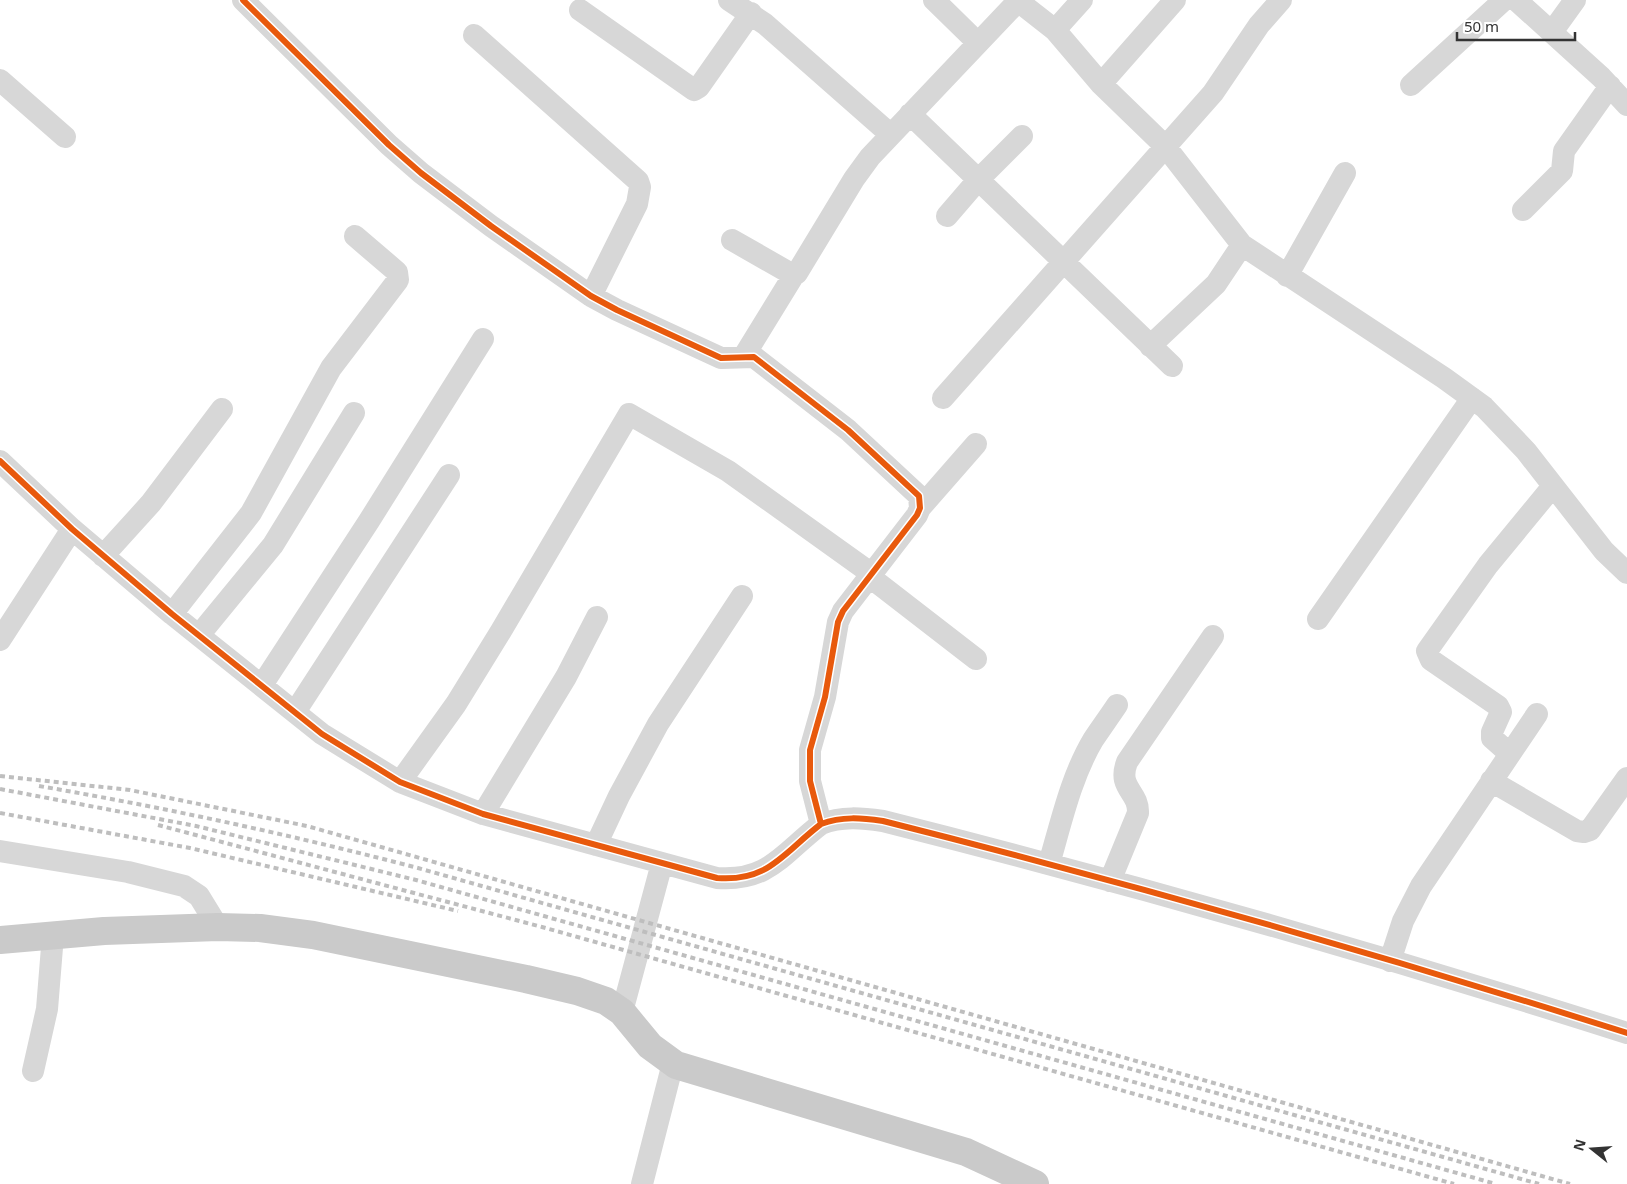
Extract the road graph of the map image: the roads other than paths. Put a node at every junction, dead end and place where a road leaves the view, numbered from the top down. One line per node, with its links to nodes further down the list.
1 (243, 0): 37 (street)
2 (729, 0): 12 (street)
3 (934, 0): 16 (street)
4 (1082, 0): 13 (street)
5 (1176, 0): 18 (street)
6 (1281, 0): 26 (street)
7 (1504, 0): 19 (street)
8 (1516, 0): 14 (street)
9 (1575, 0): 14 (street)
10 (1019, 1): 13 (street); 16 (street)
11 (580, 10): 12 (street)
12 (751, 13): 23 (street)
13 (1055, 30): 18 (street)
14 (1552, 32): 20 (street)
15 (474, 35): 37 (street)
16 (978, 43): 22 (street)
17 (0, 80): 25 (street)
18 (1100, 84): 26 (street)
19 (1411, 85)
20 (1610, 86): 21 (street); 29 (street)
21 (1627, 105)
22 (910, 114): 23 (street); 28 (street)
23 (890, 134): 35 (street)
24 (1022, 136): 28 (street)
25 (65, 137)
26 (1165, 146): 33 (street); 34 (street)
27 (1345, 173): 36 (street)
28 (978, 180): 30 (street); 34 (street)
29 (1523, 210)
30 (947, 216)
31 (355, 236): 56 (street)
32 (732, 240): 35 (street)
33 (1242, 245): 36 (street); 39 (street)
34 (1065, 262): 39 (street); 42 (street)
35 (795, 273): 40 (street)
36 (1287, 276): 43 (street)
37 (591, 296): 40 (street)
38 (483, 339): 63 (street)
39 (1150, 346): 41 (street)
40 (744, 356): 50 (street)
41 (1172, 366)
42 (943, 398)
43 (1472, 398): 49 (street); 58 (street)
44 (222, 409): 52 (street)
45 (354, 413): 59 (street)
46 (976, 444): 50 (street)
47 (0, 461): 51 (street)
48 (450, 475): 65 (street)
49 (1553, 486): 53 (street); 67 (street)
50 (920, 508): 54 (street)
51 (72, 529): 52 (street); 61 (street)
52 (104, 556): 56 (street)
53 (1627, 573)
54 (871, 576): 62 (street); 70 (street); 72 (street)
55 (742, 596): 73 (street)
56 (172, 614): 59 (street)
57 (597, 617): 71 (street)
58 (1318, 619)
59 (200, 634): 63 (street)
60 (1213, 636): 77 (street)
61 (0, 640)
62 (976, 659)
63 (262, 685): 65 (street)
64 (1117, 705): 76 (street)
65 (295, 712): 70 (street)
66 (1537, 714): 67 (street)
67 (1510, 754): 69 (street)
68 (1627, 778): 69 (street)
69 (1492, 781): 81 (street)
70 (400, 782): 71 (street)
71 (483, 814): 73 (street)
72 (821, 824): 75 (street); 76 (street)
73 (596, 846): 75 (street)
74 (0, 851): 78 (street)
75 (662, 864): 82 (street)
76 (1049, 864): 77 (street)
77 (1110, 882): 81 (street)
78 (218, 927): 79 (main road); 82 (main road)
79 (53, 935): 80 (main road); 85 (street)
80 (0, 940)
81 (1390, 960): 83 (street)
82 (622, 1012): 84 (main road)
83 (1627, 1034)
84 (673, 1063): 86 (street); 87 (main road)
85 (33, 1072)
86 (642, 1184)
87 (1035, 1184)

